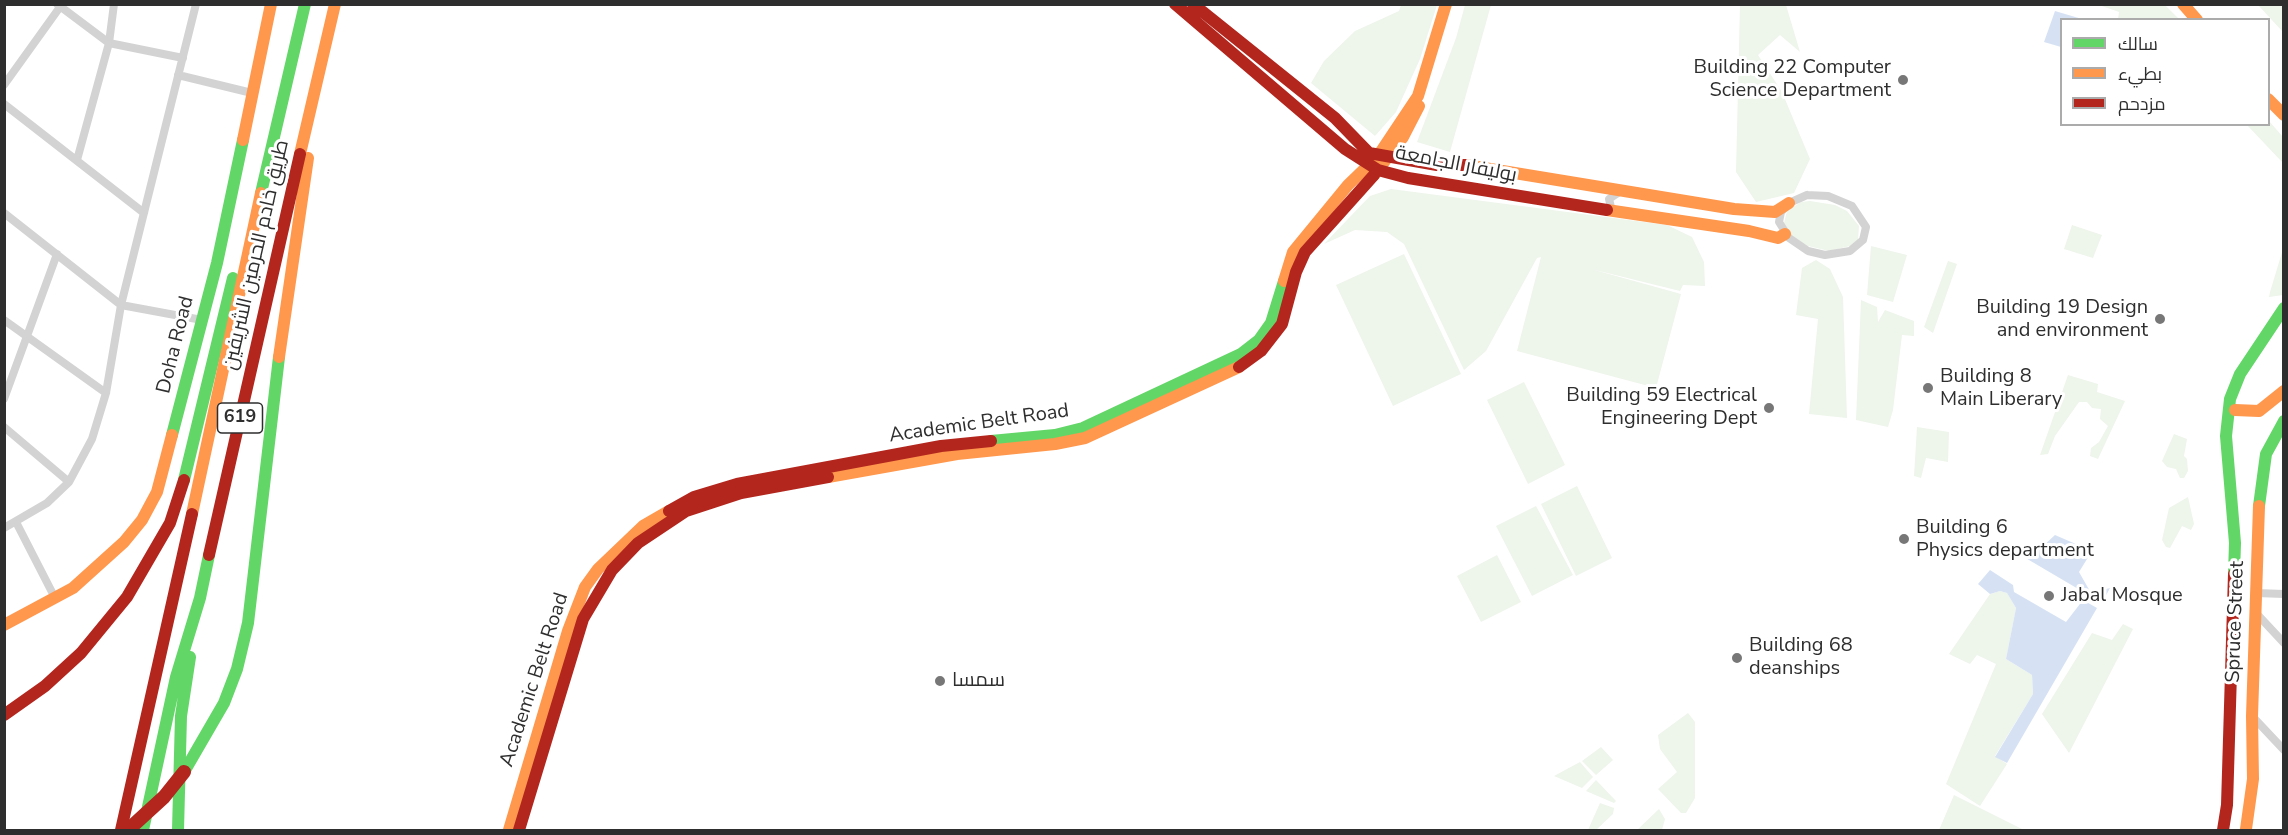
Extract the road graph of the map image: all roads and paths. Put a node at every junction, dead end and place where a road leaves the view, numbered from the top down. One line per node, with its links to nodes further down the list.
1 (114, 4): 16 (street)
2 (196, 4): 17 (street)
3 (271, 4): 20 (main road, Doha Road)
4 (305, 4): 25 (main road, طريق خادم الحرمين الشريفين / 619)
5 (335, 4): 15 (main road, طريق خادم الحرمين الشريفين / 619)
6 (1175, 4): 28 (main road, بوليفار الجامعة)
7 (1194, 4): 28 (main road, بوليفار الجامعة)
8 (1446, 4): 28 (main road, Academic Belt Road)
9 (1450, 4): 28 (main road, Academic Belt Road)
10 (2174, 4): 13 (main road)
11 (2183, 4): 14 (main road)
12 (58, 6): 16 (street); 19 (street)
13 (2186, 18)
14 (2194, 18)
15 (331, 21): 54 (main road, طريق خادم الحرمين الشريفين / 619); 63 (main road, bridge)
16 (109, 43): 17 (street); 27 (street)
17 (183, 58): 18 (street)
18 (178, 75): 20 (street); 32 (street)
19 (4, 85)
20 (252, 93): 39 (main road, Doha Road)
21 (2270, 101): 24 (main road)
22 (5, 106): 27 (street)
23 (2270, 111): 26 (main road)
24 (2283, 115)
25 (278, 116): 58 (main road); 62 (main road, طريق خادم الحرمين الشريفين / 619)
26 (2283, 124)
27 (76, 160): 32 (street)
28 (1378, 162): 29 (main road, بوليفار الجامعة); 33 (main road, بوليفار الجامعة); 66 (main road, Academic Belt Road); 67 (main road, Academic Belt Road)
29 (1621, 191): 30 (main road, بوليفار الجامعة); 33 (street)
30 (1789, 203): 34 (street); 34 (street)
31 (4, 213): 35 (street)
32 (144, 213): 36 (street)
33 (1619, 213): 34 (main road, بوليفار الجامعة)
34 (1785, 234)
35 (57, 254): 36 (street); 41 (street)
36 (122, 305): 39 (street); 43 (street)
37 (2283, 308): 68 (main road)
38 (4, 320): 41 (street)
39 (202, 320): 53 (main road, Doha Road)
40 (2283, 322): 45 (main road)
41 (28, 338): 43 (street); 44 (street)
42 (2283, 391): 45 (main road)
43 (106, 393): 48 (street)
44 (4, 399)
45 (2235, 410): 69 (main road)
46 (2283, 421): 51 (main road, Spruce Street)
47 (4, 427): 48 (street)
48 (69, 482): 49 (street)
49 (16, 522): 50 (street); 53 (street)
50 (4, 528)
51 (2256, 593): 52 (street); 55 (main road, Spruce Street)
52 (2283, 594)
53 (55, 598): 56 (main road, Doha Road)
54 (200, 598): 64 (main road, طريق خادم الحرمين الشريفين / 619); 65 (main road)
55 (2256, 613): 57 (street); 59 (main road, Spruce Street)
56 (4, 625)
57 (2283, 644)
58 (4, 715)
59 (2252, 716): 60 (street); 61 (main road, Spruce Street)
60 (2283, 750)
61 (2246, 830)
62 (121, 831)
63 (128, 831)
64 (143, 831)
65 (178, 831)
66 (510, 831)
67 (519, 831)
68 (2223, 831)
69 (2229, 831)

